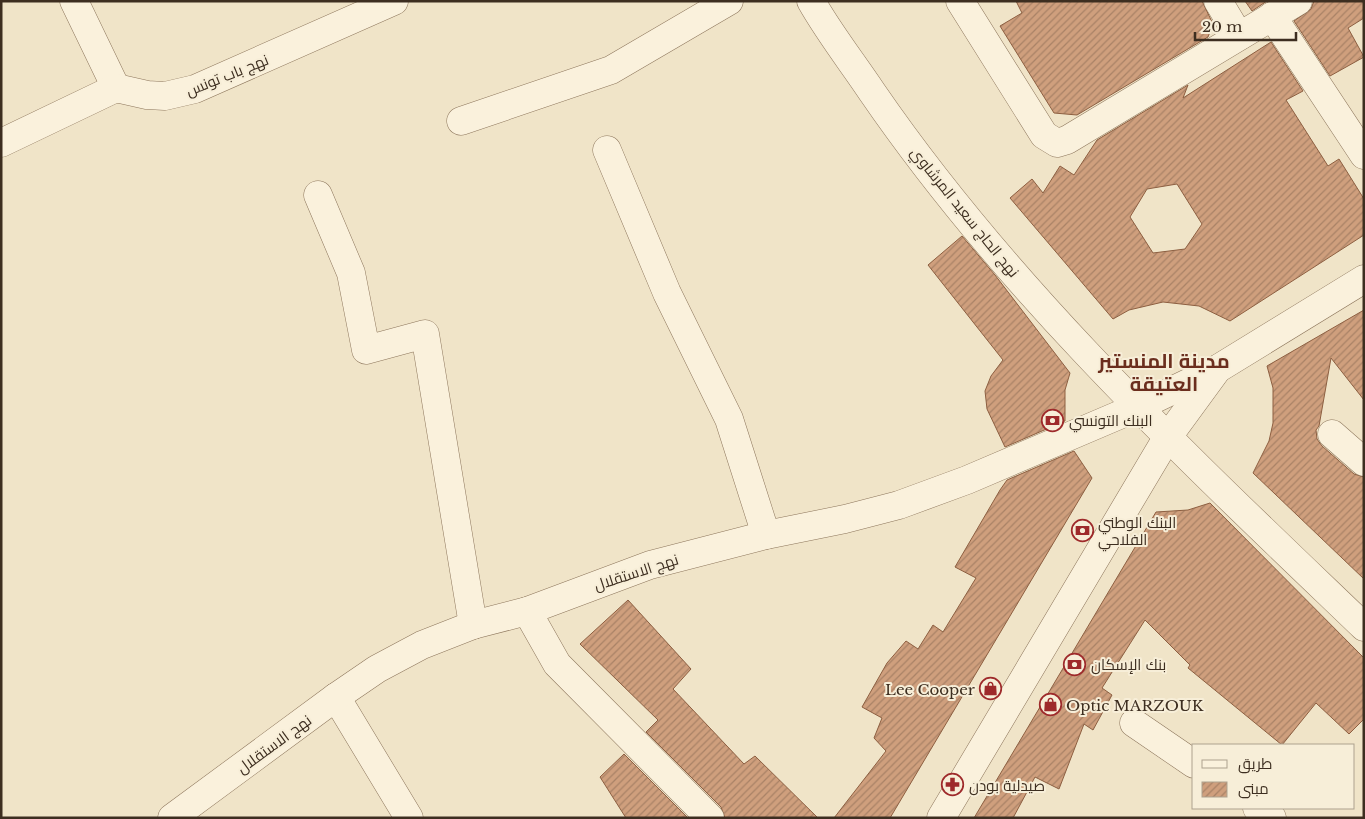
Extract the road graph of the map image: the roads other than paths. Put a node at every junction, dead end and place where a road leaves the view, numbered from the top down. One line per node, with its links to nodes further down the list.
1 (74, 1): 10 (street)
2 (394, 1): 10 (street, نهج باب تونس)
3 (729, 1): 11 (street)
4 (811, 1): 18 (street, نهج الحاج سعيد المرشاوي)
5 (960, 1): 9 (street)
6 (1218, 1): 9 (street)
7 (1298, 1): 8 (street)
8 (1272, 16): 9 (street); 14 (street)
9 (1239, 36)
10 (116, 88): 12 (street)
11 (461, 120)
12 (1, 143)
13 (607, 150): 22 (street)
14 (1364, 155)
15 (318, 195): 24 (street)
16 (1364, 279): 17 (street, نهج الاستقلال)
17 (1219, 368): 18 (street, نهج الاستقلال); 20 (street)
18 (1138, 407): 20 (street, نهج الحاج سعيد المرشاوي); 22 (street, نهج الاستقلال)
19 (1332, 434): 21 (street)
20 (1167, 438): 25 (street, نهج الحاج سعيد المرشاوي); 33 (street)
21 (1364, 462)
22 (766, 534): 23 (street, نهج الاستقلال)
23 (528, 611): 24 (street, نهج الاستقلال); 32 (street)
24 (473, 625): 26 (street, نهج الاستقلال)
25 (1364, 627)
26 (336, 697): 30 (street, نهج الاستقلال); 31 (street)
27 (1134, 723): 28 (street)
28 (1192, 763)
29 (1258, 809): 34 (street)
30 (172, 818)
31 (409, 818)
32 (710, 818)
33 (941, 818)
34 (1272, 818)

